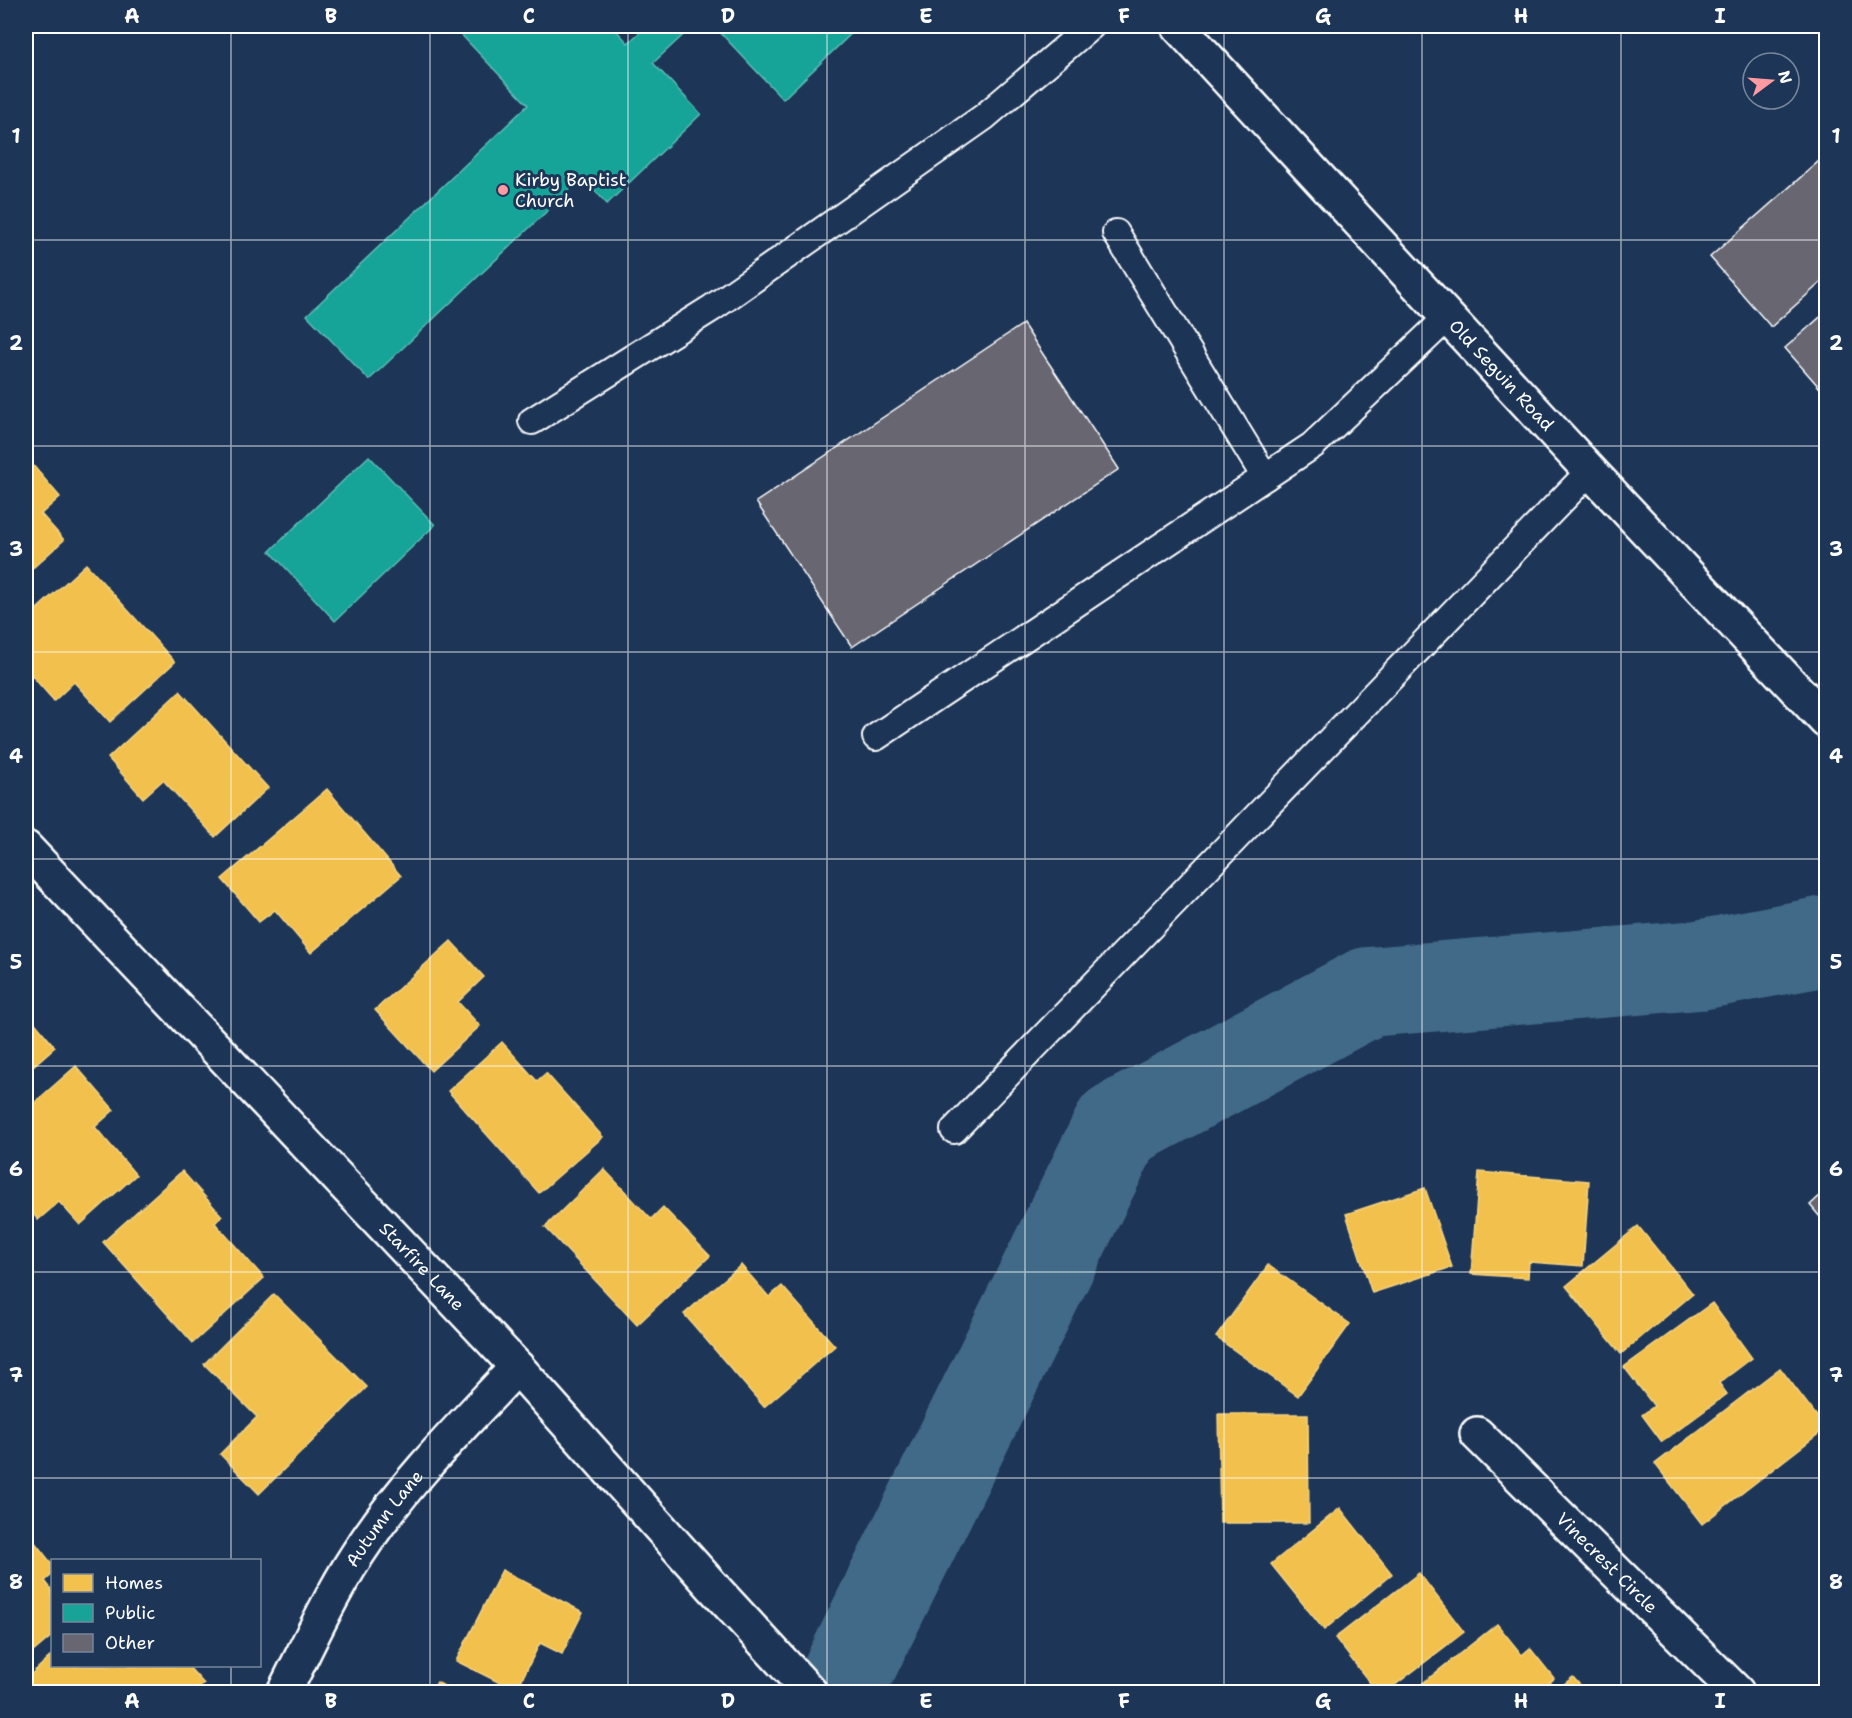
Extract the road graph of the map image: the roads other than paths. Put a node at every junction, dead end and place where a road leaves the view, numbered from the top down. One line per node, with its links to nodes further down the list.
1 (1091, 26): 5 (lane)
2 (1178, 26): 4 (street, Old Seguin Road)
3 (1116, 232): 7 (lane)
4 (1448, 317): 6 (street, Old Seguin Road); 7 (lane)
5 (532, 421)
6 (1590, 471): 8 (street, Old Seguin Road); 11 (lane)
7 (1265, 477): 9 (lane)
8 (1827, 721)
9 (876, 737)
10 (26, 848): 12 (street, Starfire Lane)
11 (954, 1130)
12 (517, 1367): 14 (street, Autumn Lane); 15 (street, Starfire Lane)
13 (1478, 1434): 16 (street, Vinecrest Circle)
14 (284, 1692)
15 (810, 1692)
16 (1737, 1692)

